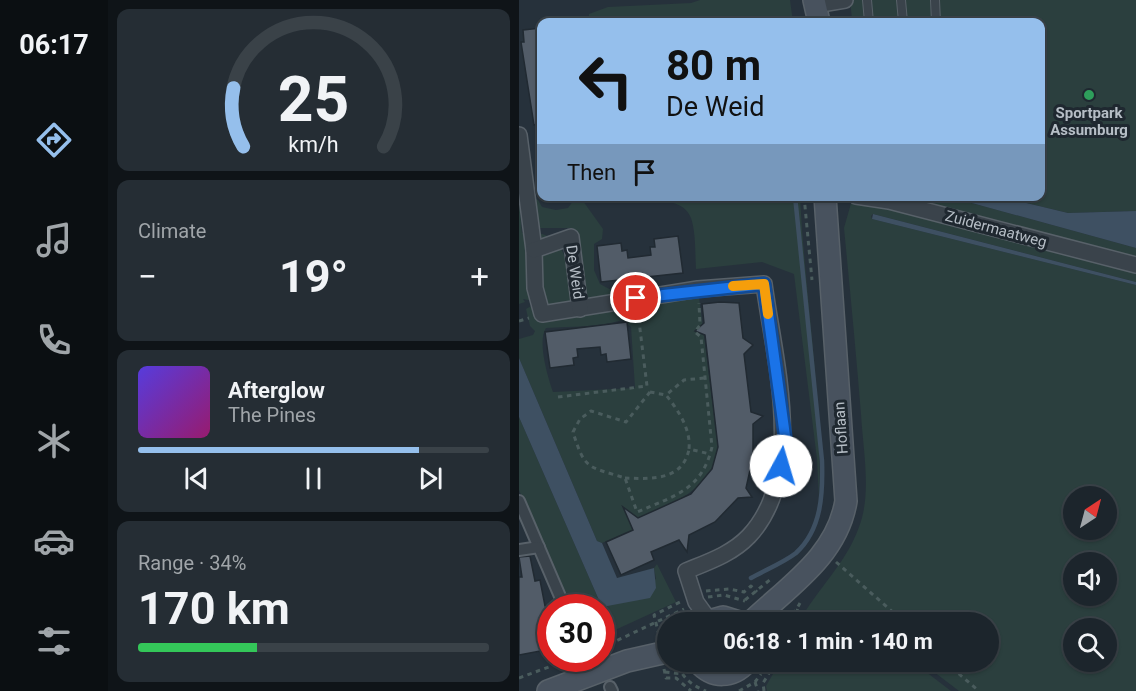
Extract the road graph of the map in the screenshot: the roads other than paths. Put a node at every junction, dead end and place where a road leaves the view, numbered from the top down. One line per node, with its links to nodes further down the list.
1 (845, 0): 5 (street)
2 (867, 0): 6 (lane)
3 (901, 0): 7 (lane)
4 (935, 0): 8 (lane)
5 (816, 9)
6 (869, 18)
7 (903, 18)
8 (936, 18)
9 (519, 135): 12 (street, De Weid)
10 (825, 201): 20 (main road, Hoflaan)
11 (887, 201): 13 (street, Zuidermaatweg)
12 (534, 250): 14 (street, De Weid); 14 (street, De Weid)
13 (1136, 266)
14 (580, 309): 19 (street, De Weid)
15 (519, 501): 16 (street)
16 (539, 547): 17 (street); 18 (street)
17 (519, 550)
18 (559, 594)
19 (699, 612)
20 (761, 612)
21 (657, 654): 24 (main road)
22 (711, 672): 23 (main road)
23 (738, 676)
24 (548, 691)

